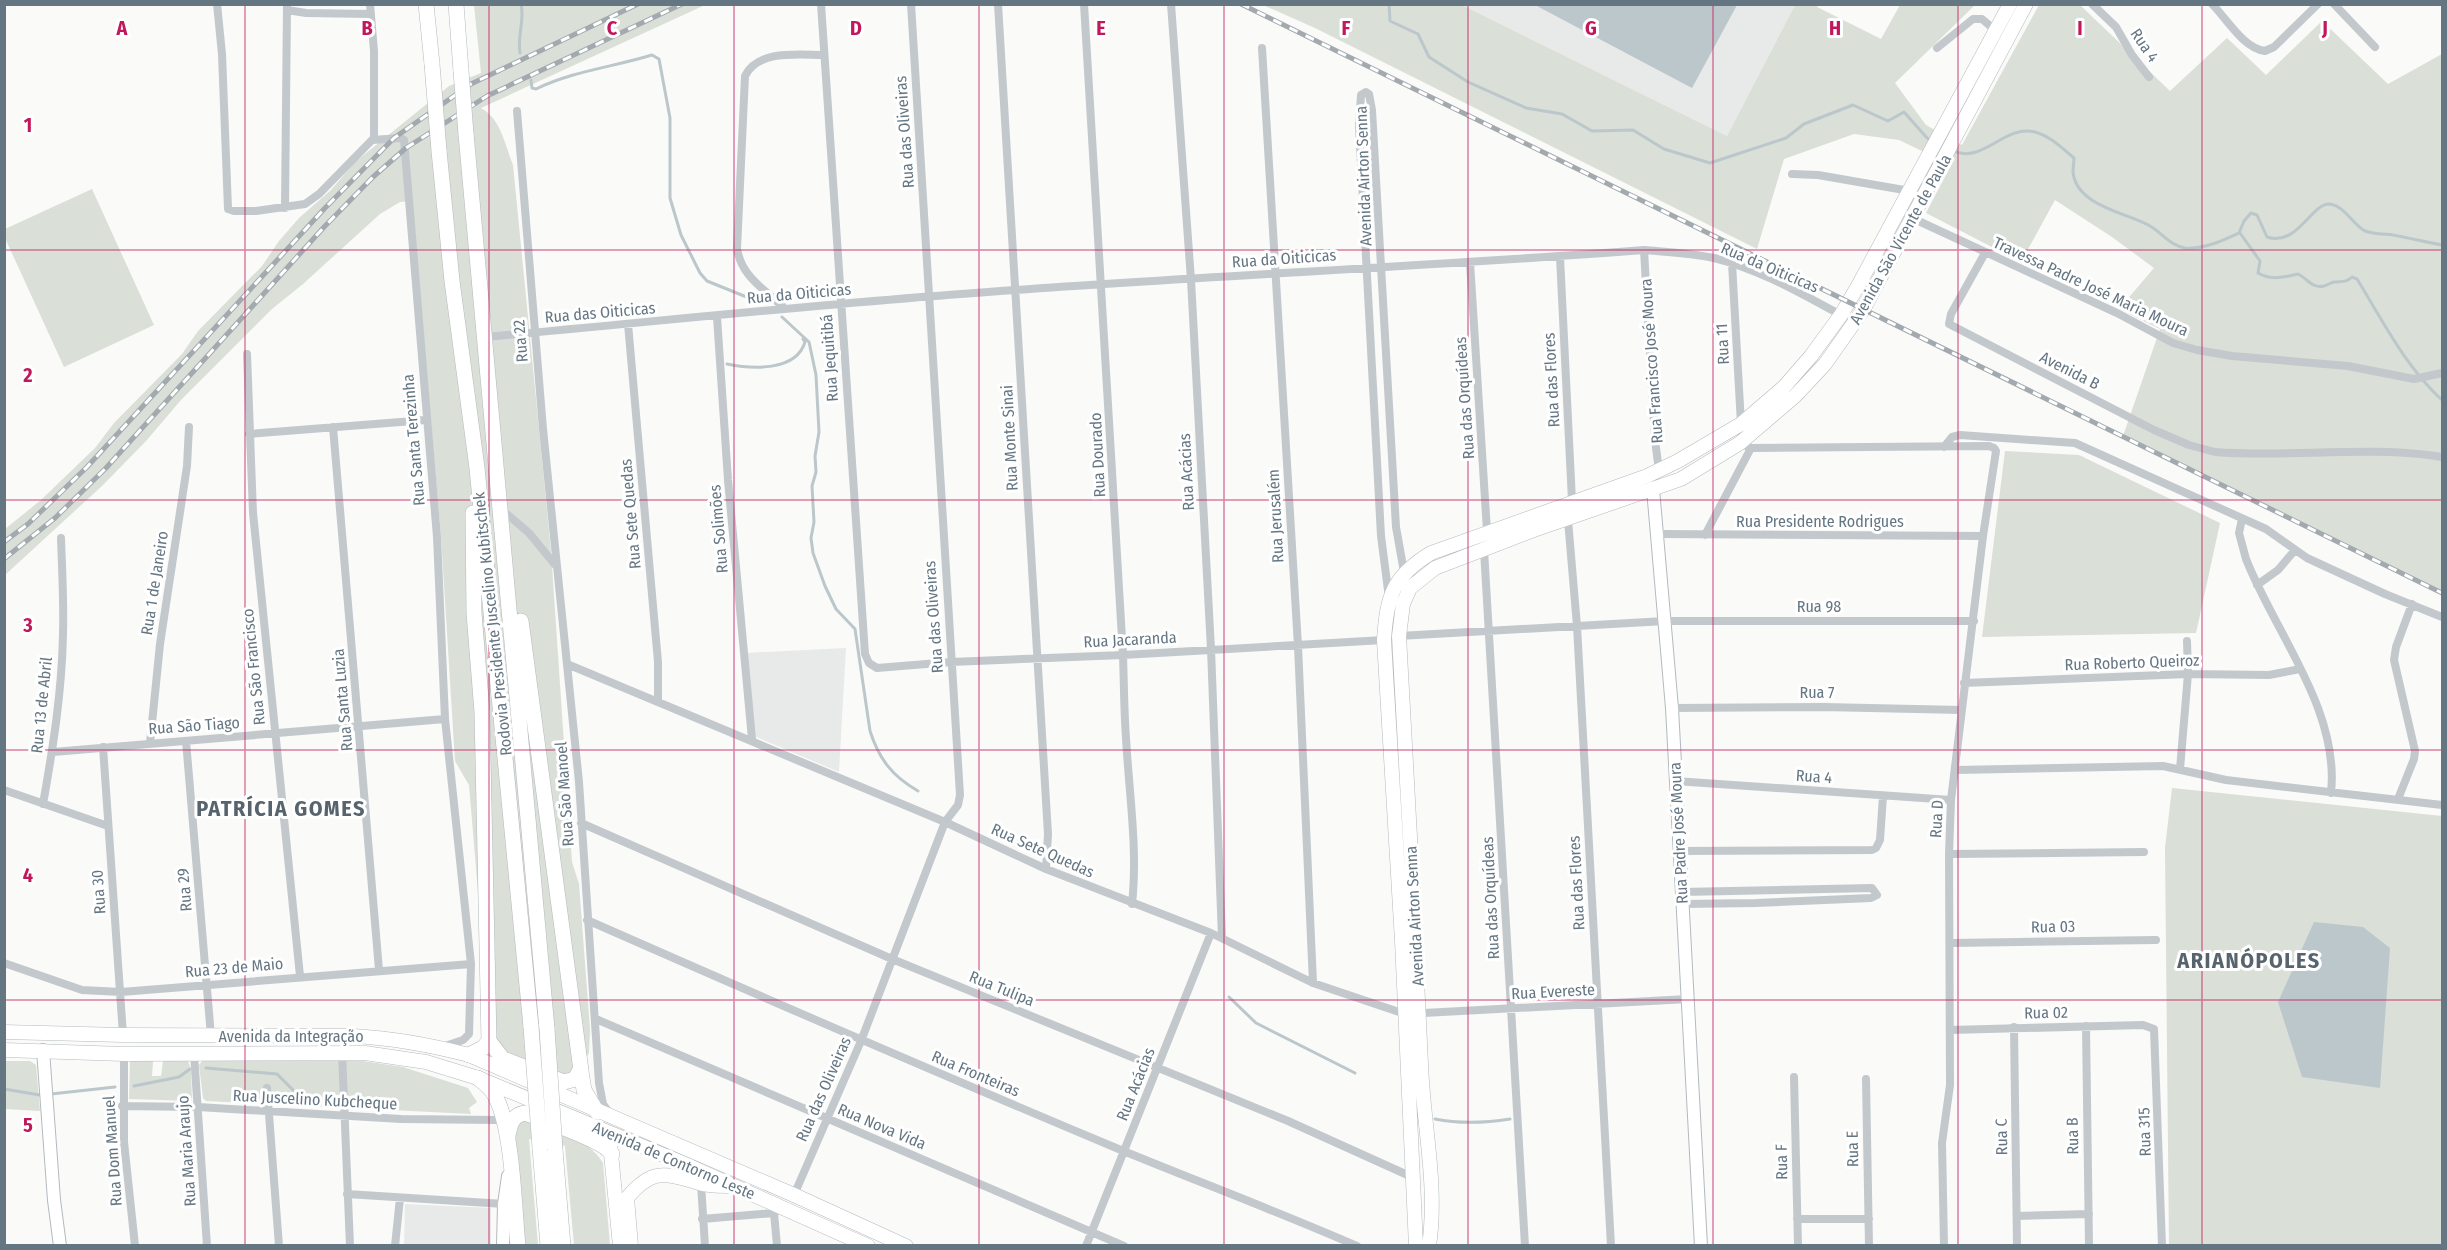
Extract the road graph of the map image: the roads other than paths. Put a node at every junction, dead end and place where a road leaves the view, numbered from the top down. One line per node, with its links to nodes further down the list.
1 (217, 4): 30 (street)
2 (370, 4): 17 (street)
3 (426, 4): 63 (highway, Rodovia Presidente Juscelino Kubitschek, bridge)
4 (456, 4): 50 (highway, Rodovia Presidente Juscelino Kubitschek, bridge)
5 (821, 4): 23 (street, Rua Jequitibá)
6 (911, 4): 43 (street, Rua das Oliveiras)
7 (998, 4): 42 (street, Rua Monte Sinai)
8 (1084, 4): 41 (street, Rua Dourado)
9 (1171, 4): 40 (street, Rua Acácias)
10 (2010, 4): 18 (main road, Avenida São Vicente de Paula)
11 (2026, 4): 24 (main road, Avenida São Vicente de Paula)
12 (2092, 4): 25 (street, Rua 4)
13 (2212, 4): 14 (street)
14 (2318, 4)
15 (2334, 4): 19 (street)
16 (287, 7): 17 (street); 30 (street)
17 (371, 14): 27 (street)
18 (1995, 31): 21 (street); 22 (main road, Avenida São Vicente de Paula)
19 (2374, 47)
20 (1262, 48): 39 (street, Rua Jerusalém)
21 (1937, 48)
22 (1983, 54): 24 (main road); 29 (main road, Avenida São Vicente de Paula)
23 (824, 55): 44 (street, Rua Jequitibá); 45 (street)
24 (1996, 61): 31 (main road, Avenida São Vicente de Paula)
25 (2149, 77)
26 (517, 111): 49 (street, Rua 22)
27 (374, 139): 30 (street); 55 (street, Rua Santa Terezinha)
28 (1792, 174): 29 (street)
29 (1910, 191): 46 (main road, Avenida São Vicente de Paula)
30 (285, 208)
31 (1912, 218): 33 (street, Travessa Padre José Maria Moura); 60 (main road, Avenida São Vicente de Paula)
32 (1644, 250): 34 (street, Rua da Oiticicas); 36 (street, Rua da Oiticicas); 64 (street, Rua Francisco José Moura)
33 (1985, 253): 52 (street, Travessa Padre José Maria Moura); 62 (street, Avenida B)
34 (1560, 257): 35 (street, Rua da Oiticicas); 66 (street, Rua das Flores)
35 (1470, 262): 37 (street, Rua da Oiticicas); 71 (street, Rua das Orquídeas)
36 (1732, 263): 46 (street, Rua da Oiticicas); 56 (street, Rua 11)
37 (1380, 267): 38 (street, Rua da Oiticicas); 38 (street, Avenida Airton Senna); 54 (street, Avenida Airton Senna)
38 (1367, 268): 39 (street, Rua da Oiticicas); 53 (street, Avenida Airton Senna)
39 (1276, 274): 40 (street, Rua da Oiticicas); 93 (street, Rua Jerusalém)
40 (1191, 280): 41 (street, Rua da Oiticicas); 94 (street, Rua Acácias)
41 (1102, 284): 42 (street, Rua da Oiticicas); 95 (street, Rua Dourado)
42 (1015, 290): 43 (street, Rua da Oiticicas); 96 (street, Rua Monte Sinai)
43 (929, 296): 44 (street, Rua da Oiticicas); 97 (street, Rua das Oliveiras)
44 (840, 304): 45 (street, Rua da Oiticicas); 99 (street, Rua Jequitibá)
45 (783, 307): 47 (street, Rua da Oiticicas)
46 (1841, 315): 56 (main road, Avenida São Vicente de Paula)
47 (717, 316): 48 (street, Rua das Oiticicas); 109 (street, Rua Solimões)
48 (628, 324): 49 (street, Rua das Oiticicas); 103 (street, Rua Sete Quedas)
49 (534, 333): 50 (street, Rua das Oiticicas); 79 (street, Rua 22)
50 (485, 337): 67 (highway, Rodovia Presidente Juscelino Kubitschek)
51 (247, 354): 59 (street, Rua São Francisco)
52 (2442, 373)
53 (1376, 412): 54 (street); 83 (street, Avenida Airton Senna)
54 (1388, 413): 80 (street, Avenida Airton Senna)
55 (426, 420): 58 (street); 106 (street, Rua Santa Terezinha)
56 (1741, 424): 64 (main road, Avenida São Vicente de Paula)
57 (189, 427): 111 (street, Rua 1 de Janeiro)
58 (333, 427): 59 (street); 107 (street, Rua Santa Luzia)
59 (249, 434): 108 (street, Rua São Francisco)
60 (1745, 445): 61 (street); 65 (main road, Avenida São Vicente de Paula); 73 (street)
61 (1944, 447): 69 (street); 74 (street, Rua D)
62 (2442, 457)
63 (477, 468): 165 (highway); 190 (highway, Rodovia Presidente Juscelino Kubitschek, bridge)
64 (1659, 471): 66 (main road, Avenida São Vicente de Paula)
65 (1653, 489): 68 (main road, Avenida São Vicente de Paula); 72 (street, Rua Padre José Moura)
66 (1572, 501): 70 (main road, Avenida São Vicente de Paula)
67 (501, 509): 78 (highway, Rodovia Presidente Juscelino Kubitschek); 79 (street)
68 (1568, 519): 70 (main road, Avenida São Vicente de Paula); 88 (street, Rua das Flores)
69 (2242, 519): 77 (street); 81 (street)
70 (1531, 524): 71 (main road, Avenida São Vicente de Paula); 76 (main road, Avenida São Vicente de Paula)
71 (1487, 531): 80 (main road, Avenida São Vicente de Paula)
72 (1658, 534): 73 (street, Rua Presidente Rodrigues); 86 (street, Rua Padre José Moura)
73 (1705, 536): 74 (street, Rua Presidente Rodrigues)
74 (1983, 536): 87 (street, Rua D)
75 (61, 538): 113 (street, Rua 13 de Abril)
76 (1484, 550): 82 (main road, Avenida São Vicente de Paula); 89 (street, Rua das Orquídeas)
77 (2295, 550): 81 (street); 84 (street)
78 (506, 554): 174 (highway); 190 (highway, Rodovia Presidente Juscelino Kubitschek, bridge)
79 (558, 567): 98 (street, Rua São Manoel)
80 (1404, 572): 83 (main road, Avenida Airton Senna)
81 (2257, 585): 100 (street)
82 (1410, 588): 90 (main road, Avenida Airton Senna)
83 (1389, 598): 91 (main road, Avenida Airton Senna)
84 (2412, 604): 85 (street); 120 (street)
85 (2442, 617)
86 (1665, 621): 87 (street, Rua 98); 88 (street); 104 (street, Rua Padre José Moura)
87 (1974, 621): 102 (street, Rua D)
88 (1577, 626): 89 (street); 153 (street, Rua das Flores)
89 (1489, 631): 90 (street); 154 (street, Rua das Orquídeas)
90 (1399, 636): 141 (main road, Avenida Airton Senna)
91 (1384, 640): 93 (street, Rua Jacaranda); 141 (main road, Avenida Airton Senna)
92 (2187, 641): 101 (street)
93 (1298, 646): 94 (street, Rua Jacaranda); 149 (street, Rua Jerusalém)
94 (1211, 649): 95 (street, Rua Jacaranda); 139 (street, Rua Acácias)
95 (1124, 655): 96 (street, Rua Jacaranda); 136 (street, Rua Dourado)
96 (1037, 658): 97 (street, Rua Jacaranda); 130 (street, Rua Monte Sinai)
97 (951, 662): 99 (street, Rua Jacaranda); 124 (street, Rua das Oliveiras)
98 (567, 664): 103 (street, Rua Sete Quedas); 125 (street, Rua São Manoel)
99 (878, 668)
100 (2300, 669): 101 (street, Rua Roberto Queiroz); 118 (street)
101 (2188, 674): 102 (street, Rua Roberto Queiroz); 114 (street)
102 (1964, 683): 105 (street, Rua D)
103 (658, 701): 109 (street, Rua Sete Quedas)
104 (1672, 708): 105 (street, Rua 7); 116 (street, Rua Padre José Moura)
105 (1962, 710): 115 (street, Rua D)
106 (445, 719): 107 (street, Rua São Tiago); 145 (street, Rua Santa Terezinha)
107 (359, 726): 108 (street, Rua São Tiago); 147 (street, Rua Santa Luzia)
108 (274, 734): 110 (street, Rua São Tiago); 148 (street, Rua São Francisco)
109 (752, 739): 124 (street, Rua Sete Quedas)
110 (186, 741): 111 (street, Rua São Tiago); 150 (street, Rua 29)
111 (150, 743): 112 (street, Rua São Tiago)
112 (103, 747): 113 (street, Rua São Tiago); 126 (street, Rua 30)
113 (52, 752): 122 (street, Rua 13 de Abril)
114 (2180, 769): 115 (street); 118 (street)
115 (1955, 770): 121 (street, Rua D)
116 (1675, 781): 119 (street, Rua 4); 127 (street, Rua Padre José Moura)
117 (4, 790): 122 (street)
118 (2331, 793): 120 (street)
119 (1883, 796): 121 (street, Rua 4); 127 (street)
120 (2398, 799): 123 (street)
121 (1952, 800): 129 (street, Rua D)
122 (43, 804): 126 (street)
123 (2442, 805)
124 (945, 822): 130 (street, Rua Sete Quedas); 143 (street, Rua das Oliveiras)
125 (581, 823): 137 (street, Rua São Manoel); 143 (street, Rua Tulipa)
126 (108, 826): 151 (street, Rua 30)
127 (1679, 850): 133 (street, Rua Padre José Moura)
128 (2144, 852): 129 (street)
129 (1949, 854): 142 (street, Rua D)
130 (1046, 869): 136 (street, Rua Sete Quedas)
131 (1825, 889): 132 (street); 134 (street); 134 (street)
132 (1757, 891): 133 (street); 135 (street)
133 (1682, 898): 135 (street); 152 (street, Rua Padre José Moura)
134 (1825, 901): 135 (street)
135 (1756, 903)
136 (1132, 904): 138 (street, Rua Sete Quedas)
137 (587, 920): 157 (street, Rua São Manoel); 166 (street, Rua Fronteiras)
138 (1211, 933): 139 (street, Rua Sete Quedas); 175 (street, Rua Acácias)
139 (1222, 938): 149 (street, Rua Sete Quedas)
140 (2156, 940): 142 (street, Rua 03)
141 (1408, 941): 146 (main road, Avenida Airton Senna)
142 (1951, 943): 161 (street, Rua D)
143 (892, 959): 166 (street, Rua das Oliveiras); 175 (street, Rua Tulipa)
144 (4, 963): 151 (street, Rua 23 de Maio)
145 (471, 964): 147 (street, Rua 23 de Maio); 167 (street)
146 (1410, 966): 155 (main road, Avenida Airton Senna); 156 (main road, Avenida Airton Senna)
147 (379, 970): 148 (street, Rua 23 de Maio)
148 (300, 976): 150 (street, Rua 23 de Maio)
149 (1313, 983): 156 (street, Rua Sete Quedas)
150 (208, 984): 151 (street, Rua 23 de Maio); 164 (street, Rua 29)
151 (121, 992): 163 (street, Rua 30)
152 (1688, 999): 153 (street, Rua Evereste); 234 (street, Rua Padre José Moura)
153 (1598, 1004): 154 (street, Rua Evereste); 233 (street, Rua das Flores)
154 (1512, 1009): 155 (street, Rua Evereste); 232 (street, Rua das Orquídeas)
155 (1420, 1012): 156 (street, Rua Sete Quedas); 231 (main road, Avenida Airton Senna)
156 (1405, 1014): 195 (main road, Avenida Airton Senna)
157 (596, 1019): 186 (street, Rua Nova Vida); 187 (street, Rua São Manoel)
158 (2086, 1026): 159 (street, Rua 02); 160 (street, Rua 02); 204 (street, Rua B)
159 (2143, 1026): 240 (street, Rua 315)
160 (2014, 1028): 161 (street, Rua 02); 205 (street, Rua C)
161 (1950, 1030): 237 (street, Rua D)
162 (4, 1032): 163 (main road, Avenida da Integração)
163 (123, 1035): 164 (main road, Avenida da Integração)
164 (211, 1036): 167 (main road, Avenida da Integração)
165 (489, 1041): 173 (highway); 174 (highway)
166 (861, 1041): 186 (street, Rua das Oliveiras); 191 (street, Rua Fronteiras)
167 (441, 1048): 173 (main road, Avenida da Integração)
168 (4, 1050): 169 (main road, Avenida da Integração)
169 (43, 1050): 171 (main road, Avenida da Integração); 211 (street)
170 (342, 1053): 172 (main road, Avenida da Integração); 177 (main road, Avenida da Integração); 185 (street)
171 (124, 1054): 172 (main road, Avenida da Integração); 181 (street, Rua Dom Manuel)
172 (194, 1054): 182 (street, Rua Maria Araujo)
173 (469, 1055): 180 (main road, Avenida da Integração)
174 (581, 1068): 184 (highway)
175 (1158, 1068): 191 (street, Rua Acácias); 195 (street, Rua Tulipa)
176 (1794, 1077): 207 (street, Rua F)
177 (478, 1078): 188 (highway); 189 (main road, Avenida de Contorno Leste)
178 (1866, 1079): 208 (street, Rua E)
179 (267, 1088): 183 (street)
180 (568, 1098): 184 (main road, Avenida de Contorno Leste)
181 (123, 1106): 182 (street, Rua Juscelino Kubcheque); 212 (street, Rua Dom Manuel)
182 (198, 1107): 183 (street, Rua Juscelino Kubcheque); 213 (street, Rua Maria Araujo)
183 (268, 1112): 185 (street, Rua Juscelino Kubcheque); 214 (street)
184 (597, 1112): 187 (main road, Avenida de Contorno Leste); 189 (main road)
185 (345, 1117): 188 (street, Rua Juscelino Kubcheque); 198 (street)
186 (826, 1119): 199 (street, Rua das Oliveiras); 209 (street, Rua Nova Vida)
187 (618, 1121): 199 (main road, Avenida de Contorno Leste)
188 (506, 1131): 192 (highway); 193 (highway)
189 (609, 1132): 192 (main road); 194 (main road, Avenida de Contorno Leste)
190 (547, 1149): 219 (highway, Rodovia Presidente Juscelino Kubitschek); 220 (highway, Rodovia Presidente Juscelino Kubitschek)
191 (1124, 1151): 209 (street, Rua Acácias); 229 (street, Rua Fronteiras)
192 (612, 1154): 201 (main road)
193 (510, 1166): 202 (street); 218 (highway)
194 (688, 1172): 196 (main road); 197 (main road, Avenida de Contorno Leste); 201 (main road)
195 (1412, 1177): 230 (main road, Avenida Airton Senna)
196 (701, 1184): 197 (main road); 206 (street)
197 (738, 1187): 203 (main road, Avenida de Contorno Leste)
198 (347, 1194): 200 (street); 215 (street)
199 (794, 1195): 226 (main road, Avenida de Contorno Leste)
200 (400, 1198): 202 (street); 216 (street)
201 (621, 1199): 221 (main road); 222 (main road)
202 (504, 1204): 217 (street)
203 (779, 1210): 206 (street); 210 (main road, Avenida de Contorno Leste); 224 (street)
204 (2088, 1214): 205 (street); 239 (street, Rua B)
205 (2017, 1216): 238 (street, Rua C)
206 (702, 1219): 223 (street)
207 (1797, 1219): 208 (street); 235 (street, Rua F)
208 (1869, 1219): 236 (street, Rua E)
209 (1092, 1232): 227 (street, Rua Acácias); 228 (street, Rua Nova Vida)
210 (851, 1241): 225 (main road, Avenida de Contorno Leste)
211 (60, 1245)
212 (135, 1245)
213 (207, 1245)
214 (279, 1245)
215 (350, 1245)
216 (395, 1245)
217 (503, 1245)
218 (518, 1245)
219 (548, 1245)
220 (563, 1245)
221 (620, 1245)
222 (631, 1245)
223 (705, 1245)
224 (777, 1245)
225 (868, 1245)
226 (906, 1245)
227 (1086, 1245)
228 (1124, 1245)
229 (1357, 1245)
230 (1416, 1245)
231 (1429, 1245)
232 (1525, 1245)
233 (1611, 1245)
234 (1701, 1245)
235 (1798, 1245)
236 (1869, 1245)
237 (1944, 1245)
238 (2017, 1245)
239 (2089, 1245)
240 (2162, 1245)

